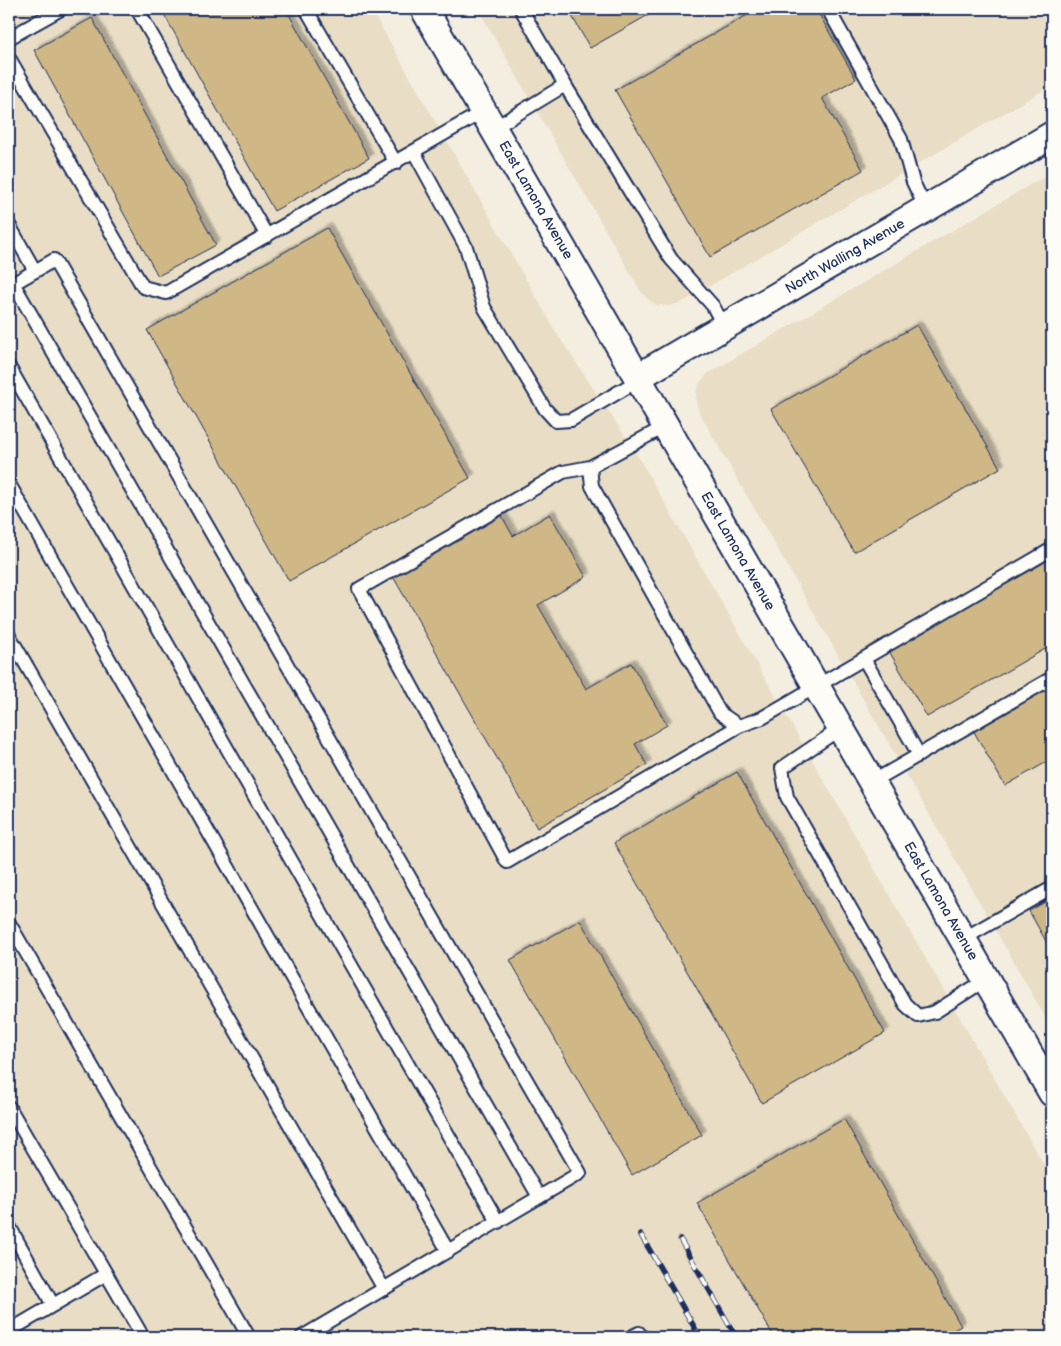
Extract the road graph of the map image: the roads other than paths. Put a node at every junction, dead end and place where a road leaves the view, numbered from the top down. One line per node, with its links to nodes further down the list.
1 (61, 9): 7 (lane)
2 (137, 9): 16 (lane)
3 (306, 9): 13 (lane)
4 (424, 9): 10 (street, East Lamona Avenue)
5 (521, 9): 9 (lane)
6 (828, 9): 14 (lane)
7 (9, 38)
8 (9, 58): 16 (lane)
9 (565, 85): 10 (lane); 19 (lane)
10 (489, 120): 12 (lane); 21 (street, East Lamona Avenue)
11 (1052, 135): 14 (street, North Walling Avenue)
12 (414, 152): 13 (lane); 21 (lane)
13 (396, 163): 16 (lane)
14 (926, 209): 19 (street, North Walling Avenue)
15 (9, 225): 17 (lane)
16 (267, 236)
17 (35, 270): 18 (lane); 40 (lane)
18 (11, 284): 40 (lane)
19 (724, 327): 21 (street, North Walling Avenue)
20 (9, 367): 41 (lane)
21 (639, 378): 22 (street, East Lamona Avenue)
22 (666, 426): 23 (lane); 29 (street, East Lamona Avenue)
23 (590, 467): 30 (lane); 30 (lane)
24 (9, 484): 43 (lane)
25 (1052, 549): 27 (lane)
26 (9, 635): 45 (lane)
27 (864, 659): 29 (lane); 32 (lane)
28 (1052, 678): 32 (lane)
29 (817, 686): 30 (lane); 31 (street, East Lamona Avenue)
30 (739, 726)
31 (841, 728): 33 (street, East Lamona Avenue); 37 (lane)
32 (919, 755): 33 (lane)
33 (872, 782): 36 (street, East Lamona Avenue)
34 (1052, 888): 36 (lane)
35 (9, 923): 49 (lane)
36 (963, 939): 37 (street, East Lamona Avenue)
37 (987, 979): 38 (street, East Lamona Avenue)
38 (1051, 1087)
39 (9, 1106): 44 (lane)
40 (539, 1197): 41 (lane)
41 (498, 1222): 43 (lane)
42 (9, 1226): 46 (lane)
43 (448, 1251): 45 (lane)
44 (106, 1274): 46 (lane); 48 (lane)
45 (384, 1289): 50 (lane)
46 (53, 1305): 47 (lane)
47 (9, 1331)
48 (143, 1337)
49 (249, 1337)
50 (302, 1337)
51 (631, 1337): 52 (lane)
52 (642, 1337)

